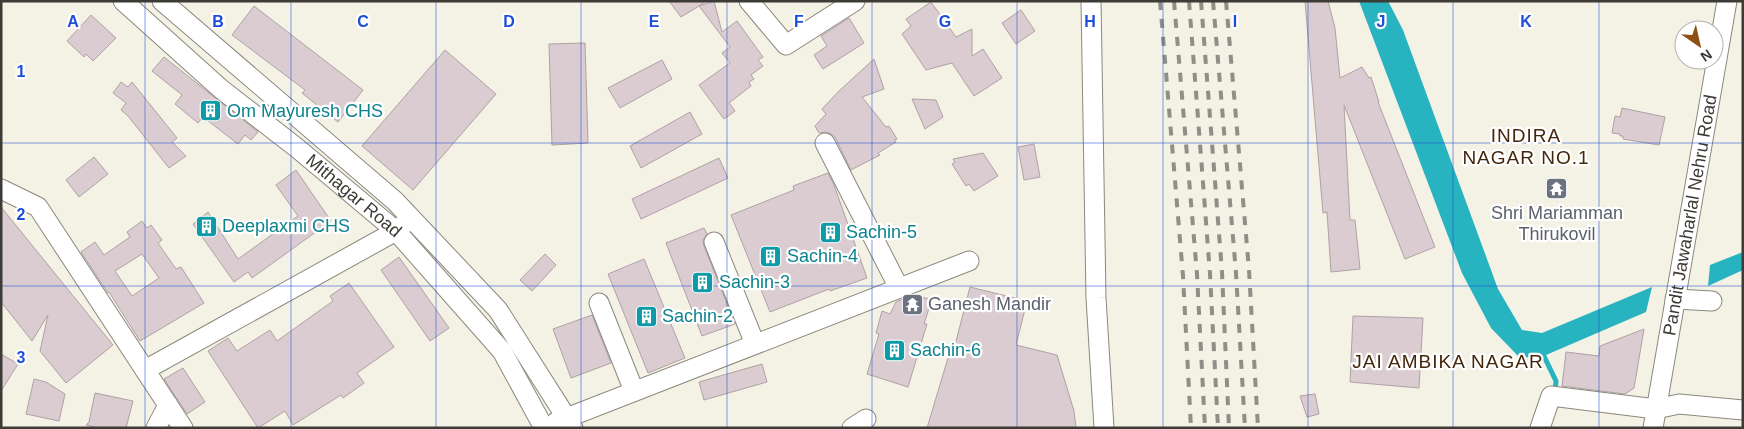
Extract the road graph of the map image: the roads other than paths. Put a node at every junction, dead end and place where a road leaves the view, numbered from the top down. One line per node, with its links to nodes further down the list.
1 (123, 1): 10 (street, Mithagar Road)
2 (162, 1): 9 (street, Mithagar Road)
3 (749, 1): 4 (street)
4 (855, 1)
5 (1091, 1): 27 (street)
6 (1727, 1): 14 (street, Pandit Jawaharlal Nehru Road)
7 (825, 143): 13 (street)
8 (1, 189): 18 (street)
9 (411, 218): 10 (street); 23 (street, Mithagar Road)
10 (396, 231): 18 (street); 24 (street, Mithagar Road)
11 (714, 242): 17 (street)
12 (969, 261): 13 (street)
13 (899, 288): 17 (street)
14 (1675, 299): 15 (street); 21 (street, Pandit Jawaharlal Nehru Road)
15 (1712, 301)
16 (599, 303): 19 (street)
17 (755, 344): 19 (street)
18 (145, 370): 20 (street)
19 (634, 391): 23 (street)
20 (168, 405): 25 (street); 26 (street)
21 (1656, 409): 22 (street); 28 (street); 29 (street, Pandit Jawaharlal Nehru Road)
22 (1743, 410)
23 (570, 422): 24 (street)
24 (544, 427)
25 (156, 428)
26 (182, 428)
27 (1104, 428)
28 (1540, 428)
29 (1653, 428)

